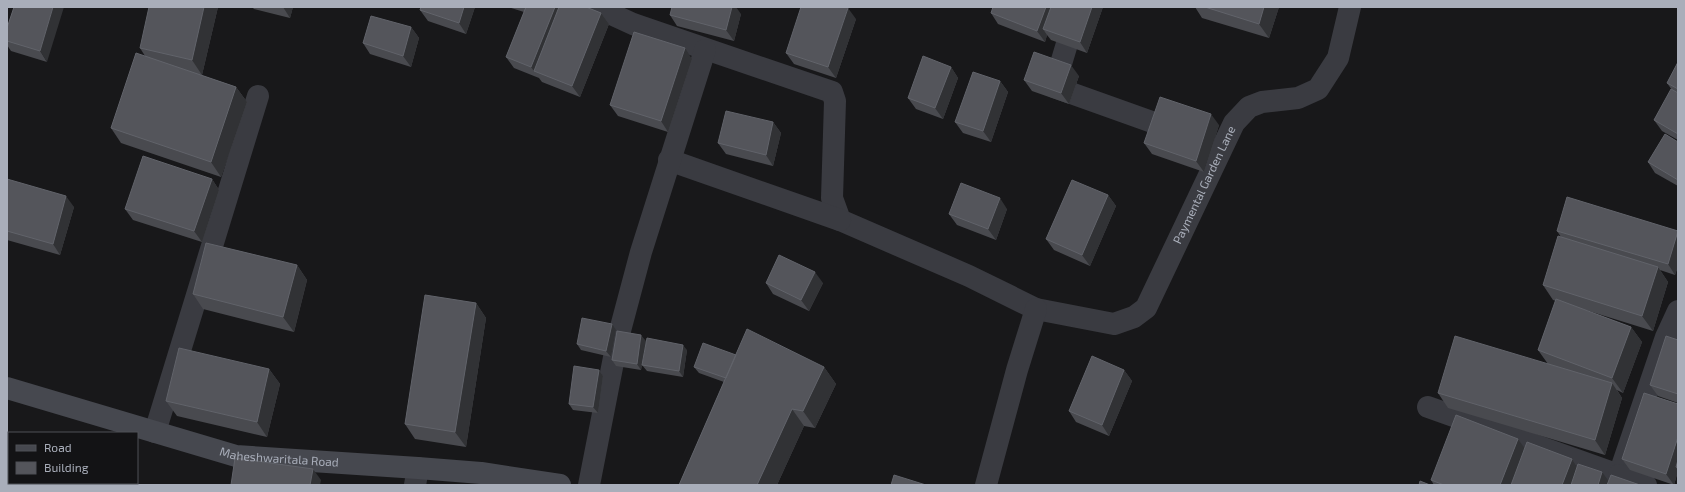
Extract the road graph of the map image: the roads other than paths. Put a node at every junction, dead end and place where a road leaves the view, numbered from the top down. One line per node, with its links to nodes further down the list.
1 (596, 7): 4 (street)
2 (1078, 7): 6 (street)
3 (1350, 7): 6 (street, Paymental Garden Lane)
4 (705, 50): 7 (street); 8 (street)
5 (258, 96): 13 (street)
6 (1223, 147): 9 (street, Paymental Garden Lane)
7 (670, 160): 8 (street, Paymental Garden Lane); 17 (street)
8 (840, 220): 9 (street, Paymental Garden Lane)
9 (1036, 309): 18 (street)
10 (1678, 311): 14 (street)
11 (7, 388): 13 (street, Maheshwaritala Road)
12 (1428, 407): 14 (street)
13 (155, 432): 15 (street, Maheshwaritala Road)
14 (1619, 475): 19 (street)
15 (416, 476): 16 (street, Maheshwaritala Road)
16 (560, 485)
17 (589, 485)
18 (986, 485)
19 (1646, 485)

